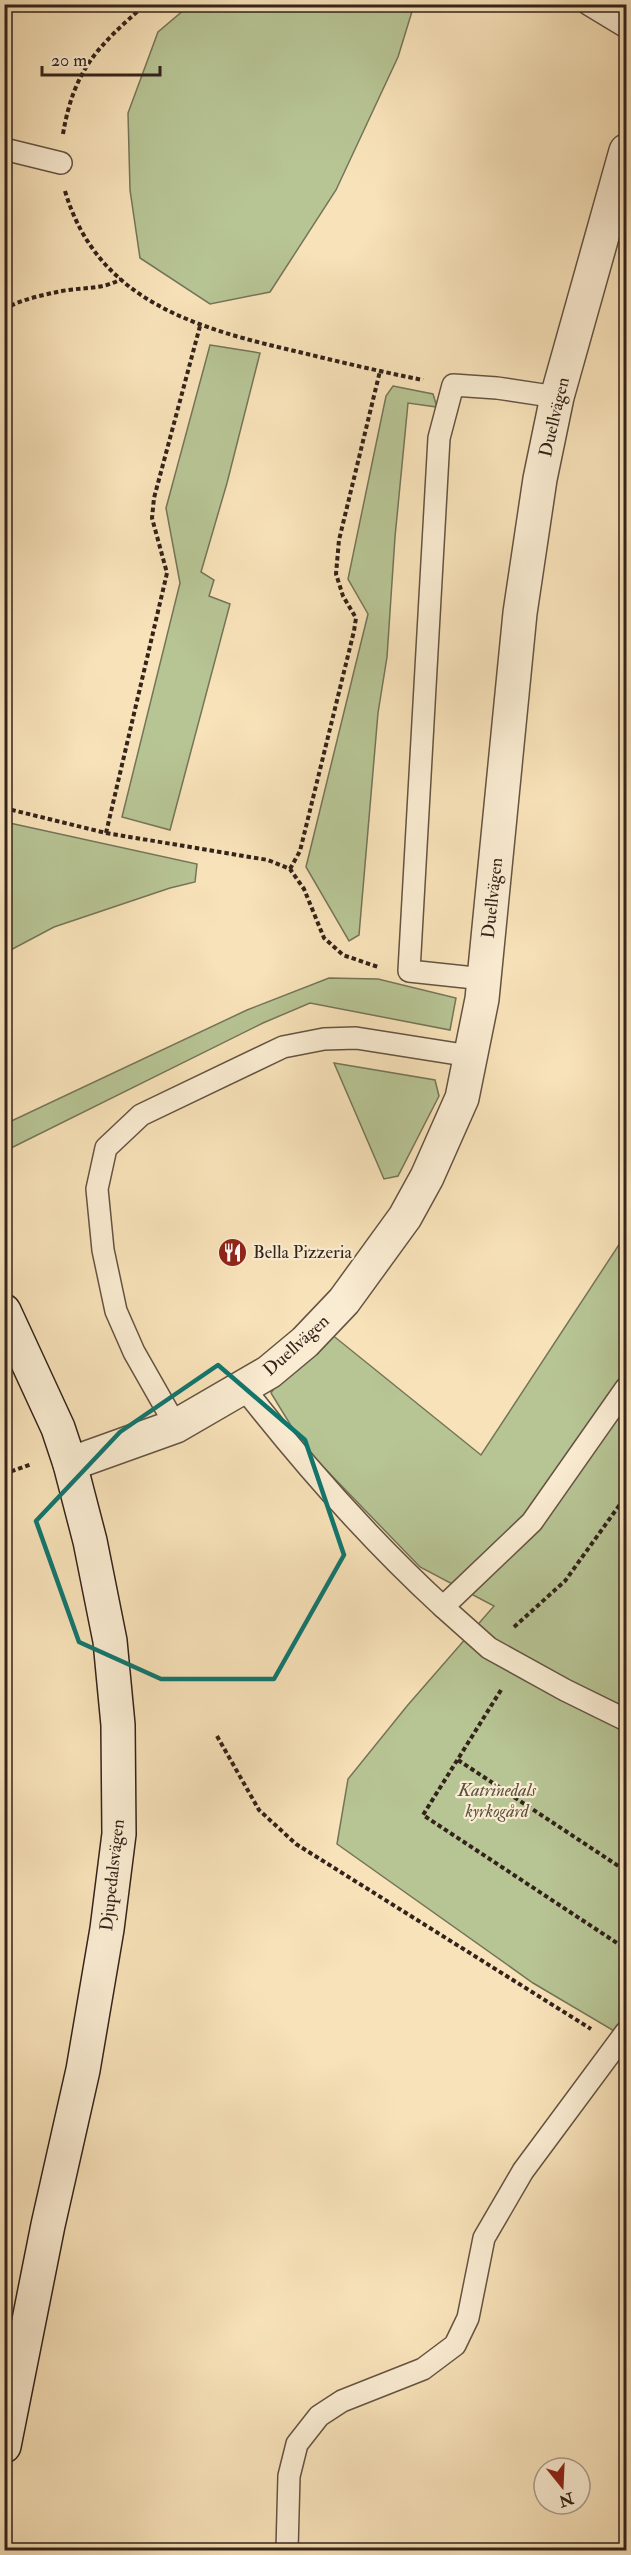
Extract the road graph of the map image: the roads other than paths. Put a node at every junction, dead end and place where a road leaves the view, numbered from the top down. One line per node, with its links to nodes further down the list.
1 (588, 4): 2 (lane)
2 (627, 27)
3 (4, 149): 5 (lane)
4 (627, 151): 6 (street, Duellvägen)
5 (61, 163)
6 (557, 397): 7 (street, Duellvägen); 7 (lane)
7 (484, 979): 8 (street, Duellvägen)
8 (470, 1056): 10 (street, Duellvägen); 12 (lane)
9 (4, 1311): 13 (street, Djupedalsvägen)
10 (243, 1387): 12 (street, Duellvägen); 14 (lane)
11 (627, 1388): 14 (lane)
12 (176, 1426): 13 (street, Duellvägen)
13 (70, 1464): 17 (street, Djupedalsvägen)
14 (443, 1607): 15 (lane)
15 (627, 1720)
16 (622, 2038): 18 (lane)
17 (4, 2446)
18 (286, 2550)

